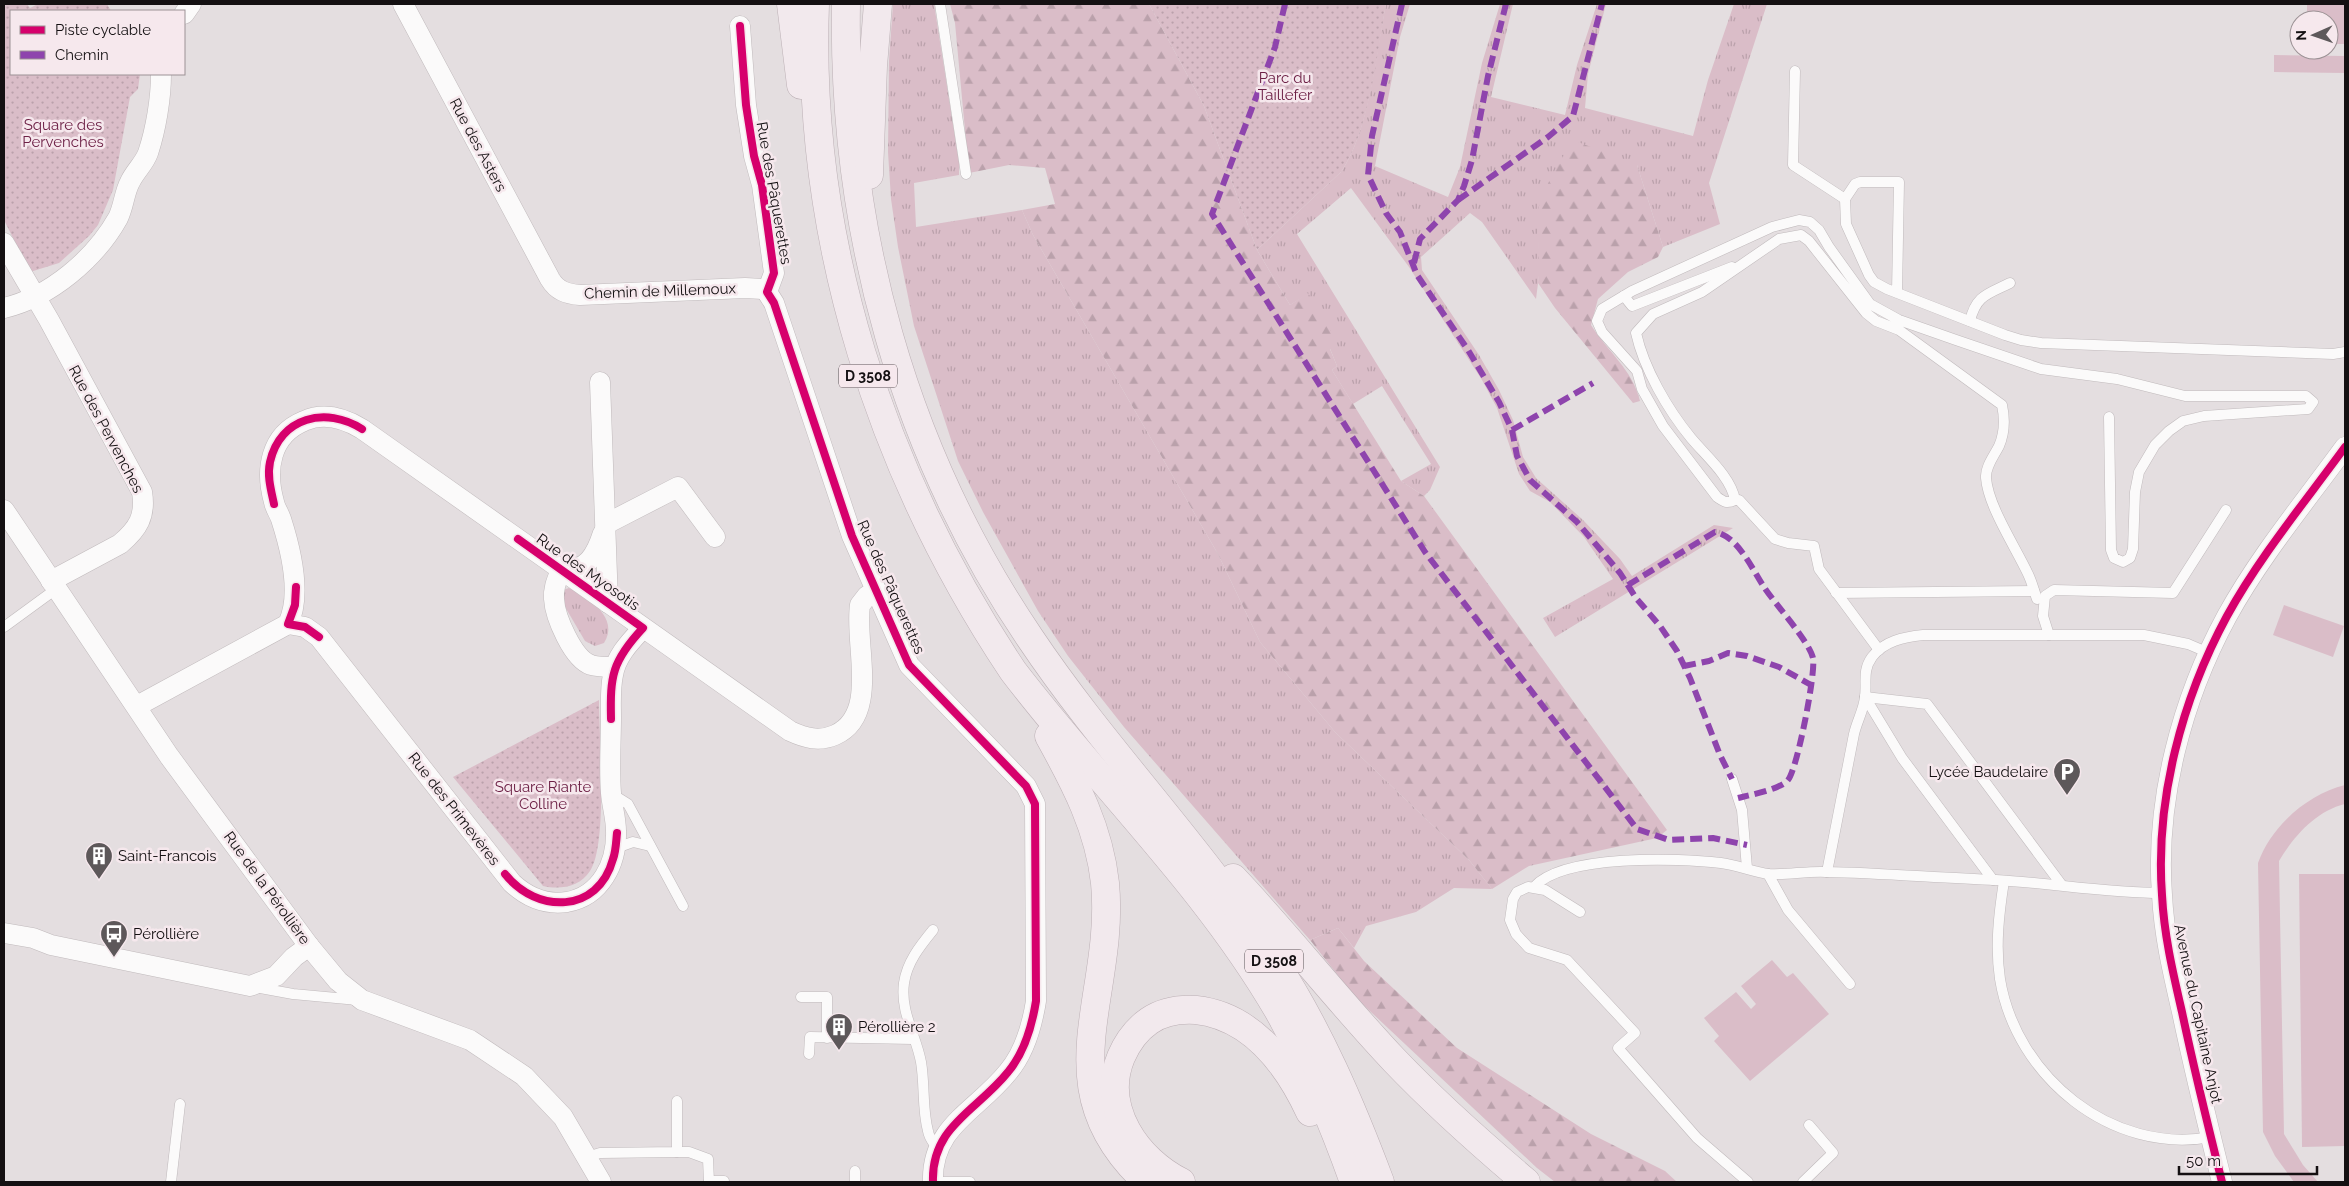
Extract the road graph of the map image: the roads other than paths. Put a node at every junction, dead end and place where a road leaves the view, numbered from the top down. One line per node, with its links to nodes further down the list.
1 (403, 4): 17 (street, Rue des Asters)
2 (791, 4): 12 (highway)
3 (815, 4): 12 (highway, D 3508)
4 (846, 4): 14 (highway, D 3508)
5 (878, 4): 14 (highway)
6 (940, 4): 10 (lane)
7 (740, 26): 18 (street, Rue des Pâquerettes)
8 (1795, 71): 11 (lane)
9 (161, 75): 20 (street)
10 (966, 174)
11 (1845, 199): 19 (lane); 19 (lane)
12 (828, 211): 45 (highway, D 3508)
13 (4, 243): 20 (street, Rue des Pervenches)
14 (866, 247): 48 (highway, D 3508)
15 (1738, 266): 21 (lane); 28 (lane); 36 (lane)
16 (2010, 282): 23 (lane)
17 (555, 286): 18 (street, Chemin de Millemoux)
18 (767, 292): 35 (street, Rue des Pâquerettes)
19 (1897, 293): 23 (lane)
20 (33, 296): 22 (street); 34 (street, Rue des Pervenches)
21 (1624, 296): 26 (lane); 28 (lane)
22 (4, 308)
23 (1970, 321): 24 (lane)
24 (2345, 352)
25 (600, 382): 31 (street)
26 (2109, 417)
27 (2345, 447): 43 (street, Avenue du Capitaine Anjot)
28 (1735, 500): 36 (lane)
29 (4, 510): 34 (street, Rue de la Pérollière)
30 (2226, 510): 41 (lane)
31 (606, 524): 32 (street); 33 (street); 37 (street)
32 (715, 537)
33 (561, 570): 37 (street, Rue des Myosotis); 38 (street, Rue des Myosotis); 44 (street, Rue des Myosotis)
34 (53, 585): 39 (lane); 47 (street, Rue de la Pérollière)
35 (877, 591): 40 (street, Rue des Myosotis); 76 (street, Rue des Pâquerettes)
36 (1836, 593): 42 (lane)
37 (608, 603): 40 (street, Rue des Myosotis)
38 (288, 624): 47 (street); 52 (street, Rue des Primevères)
39 (4, 627)
40 (643, 628): 44 (street, Rue des Primevères)
41 (2049, 635): 42 (lane); 43 (lane)
42 (1879, 650): 46 (lane)
43 (2208, 653): 59 (street, Avenue du Capitaine Anjot)
44 (614, 667): 50 (street, Rue des Primevères)
45 (1013, 671): 88 (highway); 91 (highway, D 3508)
46 (1865, 697): 54 (lane); 56 (lane); 57 (lane)
47 (137, 706): 64 (street, Rue de la Pérollière)
48 (1126, 764): 92 (highway, D 3508); 93 (highway)
49 (1732, 779): 53 (lane)
50 (611, 793): 51 (lane); 52 (street, Rue des Primevères)
51 (650, 846): 52 (lane); 60 (lane)
52 (616, 848)
53 (1748, 868): 55 (lane); 58 (lane)
54 (1827, 872): 55 (lane); 56 (lane)
55 (1768, 874): 65 (lane)
56 (1998, 880): 57 (lane); 75 (lane)
57 (2061, 884): 59 (lane)
58 (1534, 886): 61 (lane); 94 (lane)
59 (2162, 893): 75 (street, Avenue du Capitaine Anjot)
60 (683, 906)
61 (1580, 912)
62 (933, 930): 70 (lane)
63 (4, 933): 66 (street)
64 (309, 946): 66 (street); 68 (street, Rue de la Pérollière)
65 (1850, 984)
66 (250, 986): 68 (lane)
67 (801, 996): 69 (lane)
68 (362, 1000): 78 (street, Rue de la Pérollière)
69 (826, 1038): 70 (lane); 71 (lane)
70 (913, 1039): 76 (lane)
71 (809, 1054)
72 (677, 1100): 77 (lane)
73 (180, 1104): 82 (lane)
74 (1809, 1126): 95 (lane)
75 (2211, 1137): 96 (street, Avenue du Capitaine Anjot)
76 (937, 1148): 85 (street, Rue des Pâquerettes)
77 (677, 1152): 78 (lane); 81 (lane)
78 (587, 1157): 83 (street, Rue de la Pérollière)
79 (855, 1171): 84 (lane)
80 (724, 1180): 81 (lane)
81 (709, 1181)
82 (170, 1182)
83 (601, 1182)
84 (855, 1182)
85 (933, 1182)
86 (937, 1182): 87 (lane)
87 (970, 1182)
88 (1147, 1182)
89 (1181, 1182): 90 (highway)
90 (1343, 1182)
91 (1354, 1182)
92 (1380, 1182)
93 (1526, 1182)
94 (1748, 1182)
95 (1802, 1182)
96 (2222, 1182)

